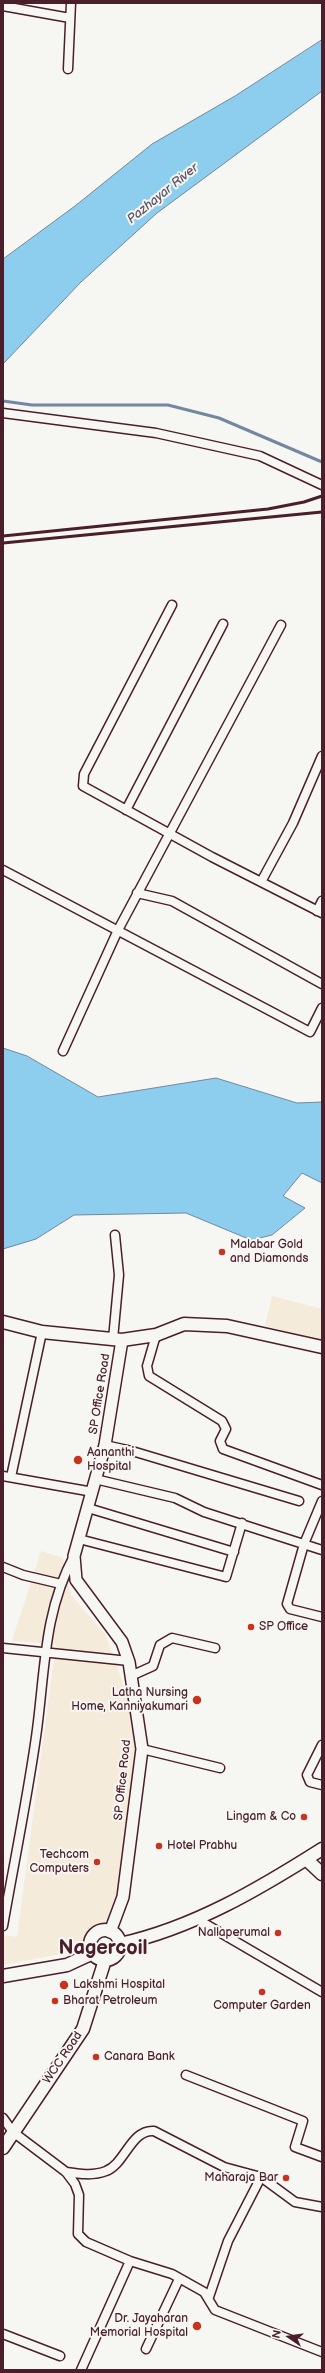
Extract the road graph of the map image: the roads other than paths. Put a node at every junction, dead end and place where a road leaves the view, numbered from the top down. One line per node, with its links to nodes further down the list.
1 (71, 3): 3 (street)
2 (3, 6): 3 (street)
3 (70, 18): 4 (street)
4 (68, 69)
5 (3, 413): 6 (street)
6 (322, 485)
7 (172, 605): 11 (street)
8 (223, 624): 11 (street)
9 (281, 625): 12 (street)
10 (322, 756): 14 (street)
11 (126, 810): 12 (street)
12 (169, 833): 14 (street); 15 (street)
13 (3, 870): 18 (street)
14 (261, 882): 17 (street)
15 (137, 893): 18 (street); 19 (street)
16 (322, 901): 17 (street)
17 (320, 912)
18 (118, 930): 20 (street); 21 (street)
19 (322, 984)
20 (322, 1008)
21 (63, 1051)
22 (115, 1235): 26 (street)
23 (3, 1322): 24 (main road)
24 (42, 1332): 26 (main road); 29 (street)
25 (156, 1335): 26 (main road); 27 (main road); 31 (street)
26 (117, 1340): 28 (street, SP Office Road)
27 (322, 1347)
28 (105, 1445): 30 (street, SP Office Road); 33 (street)
29 (7, 1477): 32 (street)
30 (95, 1479): 32 (street, SP Office Road); 36 (street)
31 (322, 1485)
32 (92, 1492): 35 (street, SP Office Road)
33 (299, 1501)
34 (322, 1502): 38 (street)
35 (88, 1508): 37 (street, SP Office Road); 40 (street)
36 (242, 1523): 38 (street); 40 (street)
37 (79, 1539): 40 (street); 41 (street, SP Office Road)
38 (304, 1544): 39 (street); 44 (street)
39 (322, 1550)
40 (234, 1552)
41 (74, 1556): 43 (street); 48 (street, SP Office Road)
42 (3, 1567): 43 (street)
43 (61, 1584): 47 (street)
44 (322, 1618)
45 (3, 1648): 47 (street)
46 (215, 1648): 49 (street)
47 (44, 1652): 48 (street); 58 (street)
48 (129, 1661): 49 (street, SP Office Road)
49 (133, 1675): 51 (street, SP Office Road)
50 (322, 1745): 53 (street)
51 (142, 1749): 52 (street); 59 (street, SP Office Road)
52 (220, 1768)
53 (322, 1785)
54 (322, 1849): 55 (main road)
55 (306, 1860): 56 (main road); 57 (main road)
56 (322, 1874)
57 (197, 1919): 60 (main road); 64 (street)
58 (3, 1926)
59 (110, 1932): 60 (main road); 61 (main road)
60 (120, 1944): 62 (main road)
61 (93, 1953): 62 (main road); 63 (main road)
62 (105, 1960): 67 (main road, WCC Road)
63 (3, 1976)
64 (322, 1992)
65 (186, 2075): 69 (street)
66 (3, 2118): 67 (street)
67 (13, 2132): 68 (main road, WCC Road); 70 (street)
68 (3, 2148)
69 (322, 2157)
70 (66, 2172): 71 (street); 73 (street)
71 (261, 2177): 72 (street); 75 (street)
72 (322, 2207)
73 (130, 2261): 74 (street); 80 (street)
74 (179, 2278): 75 (street); 77 (street)
75 (209, 2297): 78 (street)
76 (3, 2334): 79 (street)
77 (146, 2349)
78 (322, 2352)
79 (60, 2356)
80 (81, 2370)

